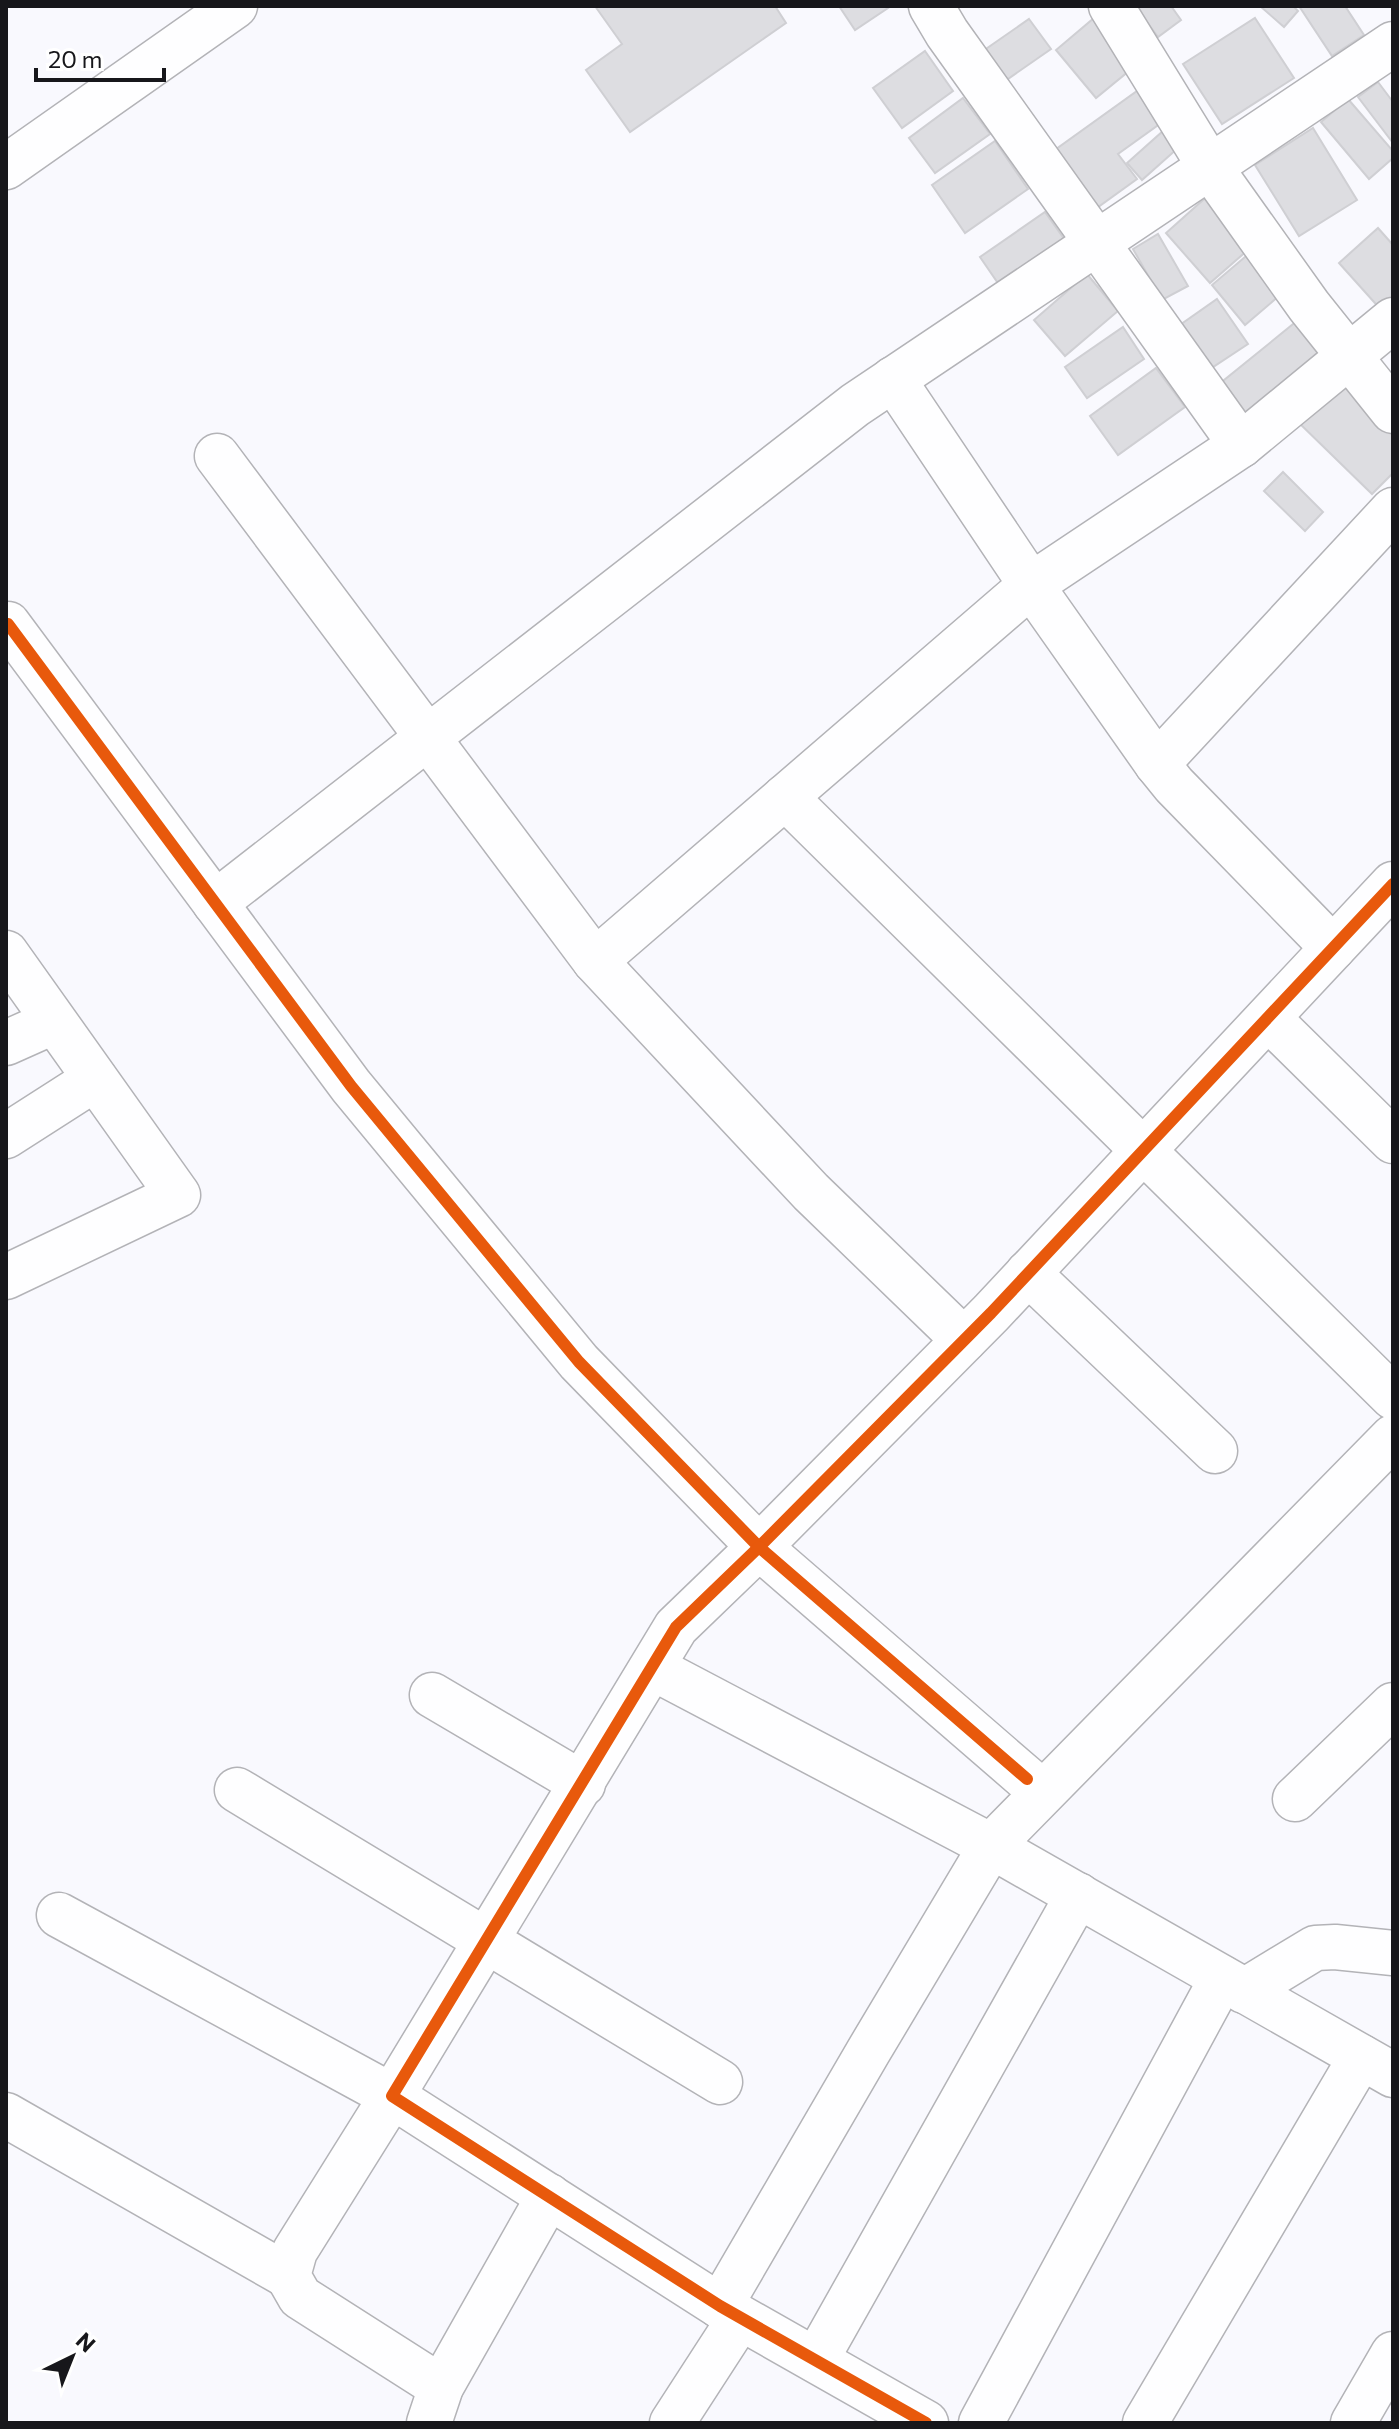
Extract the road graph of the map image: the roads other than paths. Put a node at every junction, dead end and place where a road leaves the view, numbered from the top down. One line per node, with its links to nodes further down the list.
1 (235, 6): 5 (street)
2 (931, 6): 7 (street)
3 (1111, 6): 6 (street)
4 (1393, 44): 6 (street)
5 (6, 167)
6 (1210, 167): 7 (street); 9 (street)
7 (1097, 243): 10 (street); 12 (street)
8 (1393, 320): 9 (street)
9 (1349, 357): 11 (street); 12 (street)
10 (893, 379): 15 (street); 17 (street)
11 (1393, 411)
12 (1241, 445): 15 (street)
13 (217, 456): 17 (street)
14 (1393, 510): 18 (street)
15 (1031, 585): 18 (street); 19 (street)
16 (8, 624): 21 (street)
17 (427, 738): 21 (street); 24 (street)
18 (1157, 764): 22 (street)
19 (785, 797): 24 (street); 31 (street)
20 (1393, 885): 22 (street)
21 (215, 903): 38 (street)
22 (1333, 948): 25 (street)
23 (6, 953): 26 (street)
24 (595, 961): 34 (street)
25 (1268, 1018): 30 (street); 31 (street)
26 (53, 1022): 27 (street); 28 (street)
27 (6, 1043)
28 (95, 1079): 29 (street); 33 (street)
29 (6, 1136)
30 (1393, 1141)
31 (1143, 1152): 32 (street); 35 (street)
32 (1028, 1273): 34 (street); 37 (street)
33 (6, 1277)
34 (964, 1340): 38 (street)
35 (1393, 1397)
36 (1393, 1437): 46 (street)
37 (1215, 1451)
38 (759, 1547): 39 (street); 42 (street)
39 (653, 1668): 43 (street); 46 (street)
40 (432, 1695): 43 (street)
41 (1393, 1705): 45 (street)
42 (1027, 1779)
43 (583, 1784): 49 (street)
44 (237, 1790): 49 (street)
45 (1295, 1799)
46 (991, 1846): 47 (street); 58 (street)
47 (1078, 1895): 51 (street); 60 (street)
48 (59, 1915): 54 (street)
49 (487, 1940): 53 (street); 54 (street)
50 (1393, 1953): 51 (street)
51 (1233, 1984): 52 (street); 64 (street)
52 (1377, 2066): 65 (street)
53 (720, 2082)
54 (392, 2096): 56 (street); 57 (street)
55 (6, 2115): 57 (street)
56 (549, 2196): 58 (street); 61 (street)
57 (288, 2276): 61 (street)
58 (730, 2312): 60 (street); 63 (street)
59 (1393, 2354): 66 (street)
60 (816, 2360): 62 (street)
61 (435, 2405)
62 (909, 2419)
63 (672, 2423)
64 (981, 2423)
65 (1145, 2423)
66 (1353, 2423)

